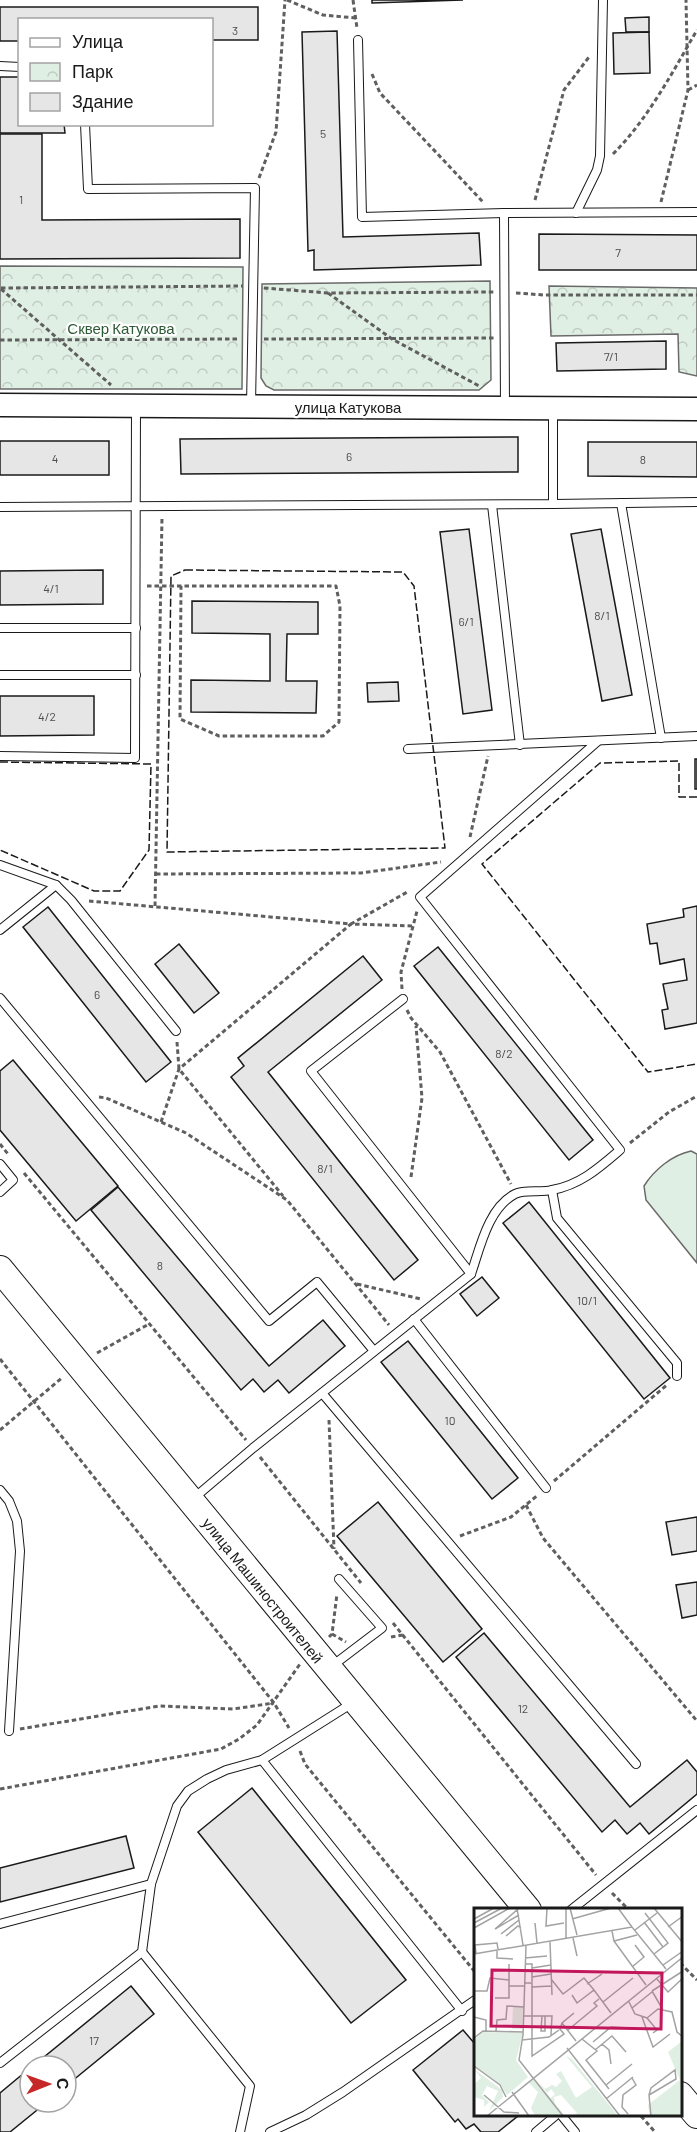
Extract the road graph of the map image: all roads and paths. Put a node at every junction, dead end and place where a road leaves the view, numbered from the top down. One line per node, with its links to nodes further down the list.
1 (286, 0): 5 (path); 17 (path)
2 (353, 0): 5 (path)
3 (603, 0): 7 (lane)
4 (686, 0): 9 (path)
5 (356, 18): 8 (path)
6 (697, 30): 9 (path)
7 (602, 38): 16 (lane); 21 (path)
8 (358, 40): 23 (lane)
9 (687, 47): 13 (path); 16 (path)
10 (0, 66): 11 (lane)
11 (18, 67)
12 (697, 85): 13 (path)
13 (688, 90): 18 (path)
14 (380, 93): 23 (path)
15 (85, 126): 17 (lane)
16 (597, 170): 22 (lane)
17 (255, 189): 31 (lane)
18 (658, 212): 19 (lane); 22 (lane)
19 (697, 212)
20 (504, 213): 21 (lane); 23 (lane); 25 (lane)
21 (530, 213): 22 (lane)
22 (576, 213)
23 (494, 214)
24 (0, 288): 30 (path)
25 (504, 291): 27 (path); 32 (lane)
26 (328, 293): 28 (path)
27 (697, 295)
28 (485, 389)
29 (0, 405): 30 (street, улица Катукова)
30 (132, 406): 31 (street, улица Катукова); 41 (lane)
31 (251, 407): 32 (street, улица Катукова)
32 (505, 408): 33 (street, улица Катукова)
33 (553, 408): 34 (street, улица Катукова); 37 (lane)
34 (697, 409)
35 (697, 501): 36 (lane)
36 (621, 503): 37 (lane); 50 (lane)
37 (553, 504): 38 (lane)
38 (492, 505): 39 (lane); 52 (lane)
39 (162, 506): 41 (lane); 42 (path)
40 (0, 507): 41 (lane)
41 (136, 507): 43 (lane)
42 (161, 585): 43 (path); 44 (path); 58 (path)
43 (136, 586): 46 (lane)
44 (181, 586): 44 (path)
45 (0, 628): 46 (lane)
46 (136, 628): 48 (lane)
47 (0, 675): 48 (lane)
48 (136, 675): 55 (lane)
49 (697, 736): 50 (lane)
50 (661, 738): 51 (lane)
51 (598, 741): 52 (lane); 56 (lane)
52 (520, 745): 53 (lane)
53 (490, 747): 54 (lane); 56 (path)
54 (408, 749)
55 (0, 756)
56 (465, 859): 58 (path); 61 (lane)
57 (0, 865): 59 (lane)
58 (156, 874): 63 (path)
59 (56, 885): 62 (lane); 66 (lane)
60 (413, 888): 64 (path)
61 (420, 897): 65 (path); 76 (lane)
62 (71, 900): 63 (path); 70 (lane)
63 (155, 907): 64 (path)
64 (351, 924): 65 (path); 71 (path)
65 (413, 926): 68 (path)
66 (0, 930)
67 (0, 998): 72 (lane)
68 (403, 999): 69 (path); 83 (lane)
69 (416, 1024): 82 (path); 83 (path)
70 (176, 1031): 71 (path)
71 (179, 1070): 74 (path); 84 (path)
72 (79, 1094): 74 (path); 92 (lane)
73 (697, 1096): 76 (path)
74 (161, 1122): 84 (path)
75 (0, 1144): 77 (path)
76 (620, 1150): 80 (lane)
77 (15, 1162)
78 (0, 1164): 81 (lane)
79 (22, 1171): 90 (path)
80 (552, 1190): 82 (lane); 95 (lane)
81 (0, 1192)
82 (516, 1193): 86 (lane)
83 (409, 1196): 86 (lane)
84 (286, 1200): 87 (path)
85 (0, 1269): 94 (main road, улица Машиностроителей)
86 (471, 1274): 88 (lane)
87 (355, 1284): 88 (path); 91 (path)
88 (436, 1302): 89 (lane)
89 (414, 1319): 91 (lane); 101 (lane)
90 (149, 1323): 94 (path); 100 (path)
91 (396, 1334): 92 (lane)
92 (374, 1351): 96 (lane)
93 (0, 1359): 97 (path)
94 (78, 1364): 97 (path); 103 (main road, улица Машиностроителей)
95 (677, 1376): 101 (path)
96 (322, 1393): 98 (lane); 100 (lane)
97 (35, 1401): 99 (path); 113 (path)
98 (331, 1404): 105 (lane); 106 (path)
99 (0, 1430)
100 (253, 1448): 103 (lane); 106 (path)
101 (546, 1488): 104 (path)
102 (0, 1490): 115 (lane)
103 (191, 1501): 111 (main road, улица Машиностроителей)
104 (526, 1505): 105 (path); 114 (path)
105 (447, 1541): 118 (lane)
106 (334, 1549): 107 (path)
107 (342, 1559): 108 (path); 109 (path)
108 (339, 1579): 111 (path); 111 (lane)
109 (363, 1585)
110 (390, 1618): 122 (path)
111 (321, 1660): 112 (main road, улица Машиностроителей); 113 (path)
112 (355, 1702): 116 (lane); 123 (main road, улица Машиностроителей)
113 (273, 1703): 115 (path); 116 (path); 119 (path)
114 (697, 1721)
115 (9, 1731)
116 (295, 1738): 117 (lane); 129 (path)
117 (262, 1760): 121 (lane); 132 (lane)
118 (636, 1764)
119 (0, 1789)
120 (697, 1810): 122 (lane)
121 (151, 1884): 126 (lane); 127 (lane)
122 (604, 1884): 124 (lane); 125 (path)
123 (526, 1908)
124 (574, 1908)
125 (627, 1908)
126 (0, 1924)
127 (142, 1952): 133 (lane); 139 (lane)
128 (682, 1964): 130 (path)
129 (474, 1971)
130 (697, 1980)
131 (474, 2002): 132 (lane)
132 (462, 2011): 140 (lane)
133 (0, 2063)
134 (682, 2096): 135 (main road)
135 (697, 2115)
136 (553, 2117): 141 (lane)
137 (564, 2117): 142 (lane)
138 (643, 2117): 143 (path)
139 (240, 2132)
140 (270, 2132)
141 (536, 2132)
142 (575, 2132)
143 (655, 2132)

